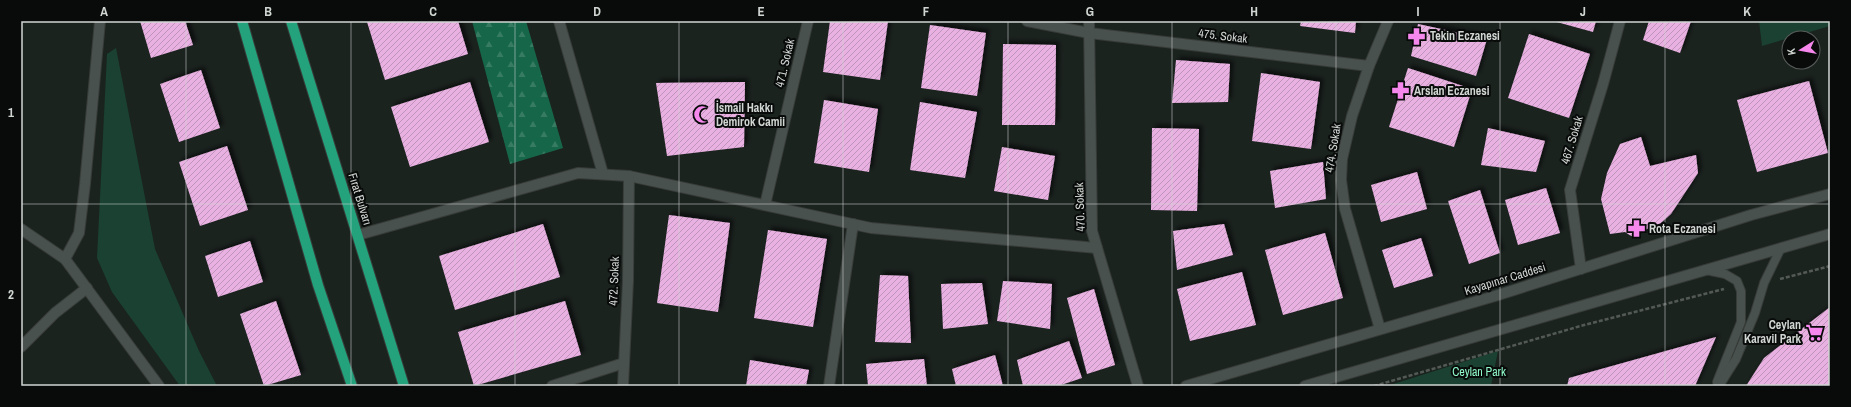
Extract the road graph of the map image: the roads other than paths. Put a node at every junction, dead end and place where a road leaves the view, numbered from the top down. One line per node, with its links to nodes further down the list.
1 (100, 21): 22 (street)
2 (242, 21): 30 (main road)
3 (291, 21): 19 (main road, Fırat Bulvarı)
4 (559, 21): 12 (street)
5 (808, 21): 15 (street, 471. Sokak)
6 (1027, 21): 10 (street, 475. Sokak)
7 (1089, 21): 10 (street, 470. Sokak)
8 (1388, 21): 11 (street, 474. Sokak)
9 (1620, 21): 23 (street, 467. Sokak)
10 (1090, 34): 11 (street, 475. Sokak); 20 (street, 470. Sokak)
11 (1369, 66): 26 (street, 474. Sokak)
12 (603, 174): 13 (street); 19 (street)
13 (629, 176): 15 (street); 28 (street, 472. Sokak)
14 (1830, 194): 23 (street, Kayapınar Caddesi)
15 (765, 205): 16 (street)
16 (853, 224): 20 (street); 34 (street)
17 (21, 229): 22 (street)
18 (1830, 234): 21 (street)
19 (358, 235): 31 (main road, Fırat Bulvarı)
20 (1097, 248): 35 (street, 470. Sokak)
21 (1781, 248): 24 (street); 39 (lane)
22 (65, 259): 25 (street)
23 (1581, 269): 26 (street, Kayapınar Caddesi)
24 (1706, 270): 37 (street); 38 (lane)
25 (86, 288): 27 (street); 29 (street)
26 (1380, 329): 36 (street, Kayapınar Caddesi)
27 (21, 347)
28 (624, 363): 32 (street); 33 (street, 472. Sokak)
29 (159, 386)
30 (352, 386)
31 (404, 386)
32 (552, 386)
33 (623, 386)
34 (829, 386)
35 (1138, 386)
36 (1186, 386)
37 (1305, 386)
38 (1716, 386)
39 (1719, 386)

